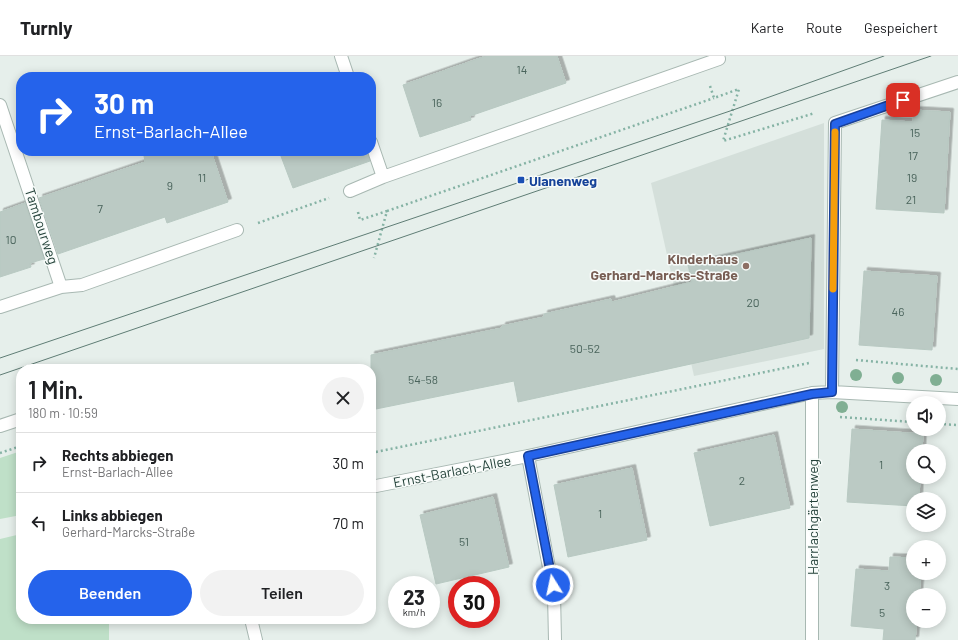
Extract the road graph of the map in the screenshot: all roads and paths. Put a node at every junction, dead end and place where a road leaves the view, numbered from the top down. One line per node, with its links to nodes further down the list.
1 (341, 56): 4 (street)
2 (718, 56): 3 (street)
3 (702, 65): 6 (path); 12 (street)
4 (346, 72)
5 (958, 82): 8 (street)
6 (714, 98): 8 (path); 14 (path)
7 (0, 105): 9 (street, Tambourweg)
8 (835, 124): 19 (street)
9 (16, 152)
10 (17, 156): 17 (street, Tambourweg)
11 (376, 156): 12 (street)
12 (383, 177): 13 (street)
13 (350, 191): 14 (path); 15 (path)
14 (387, 211): 16 (path)
15 (237, 230): 17 (street)
16 (374, 258)
17 (62, 287): 18 (street)
18 (0, 307)
19 (833, 358): 20 (path); 21 (street); 29 (path)
20 (958, 369)
21 (832, 392): 22 (street, Ernst-Barlach-Allee); 23 (street, Ernst-Barlach-Allee)
22 (812, 394): 31 (street, Ernst-Barlach-Allee); 36 (street, Harrlachgärtenweg)
23 (958, 399)
24 (16, 421): 27 (street)
25 (946, 424): 26 (path)
26 (958, 425)
27 (0, 426)
28 (16, 448): 30 (path)
29 (376, 452)
30 (0, 453)
31 (528, 456): 32 (street, Ernst-Barlach-Allee); 35 (street)
32 (376, 486)
33 (252, 624): 34 (street)
34 (256, 640)
35 (556, 640)
36 (812, 640)

